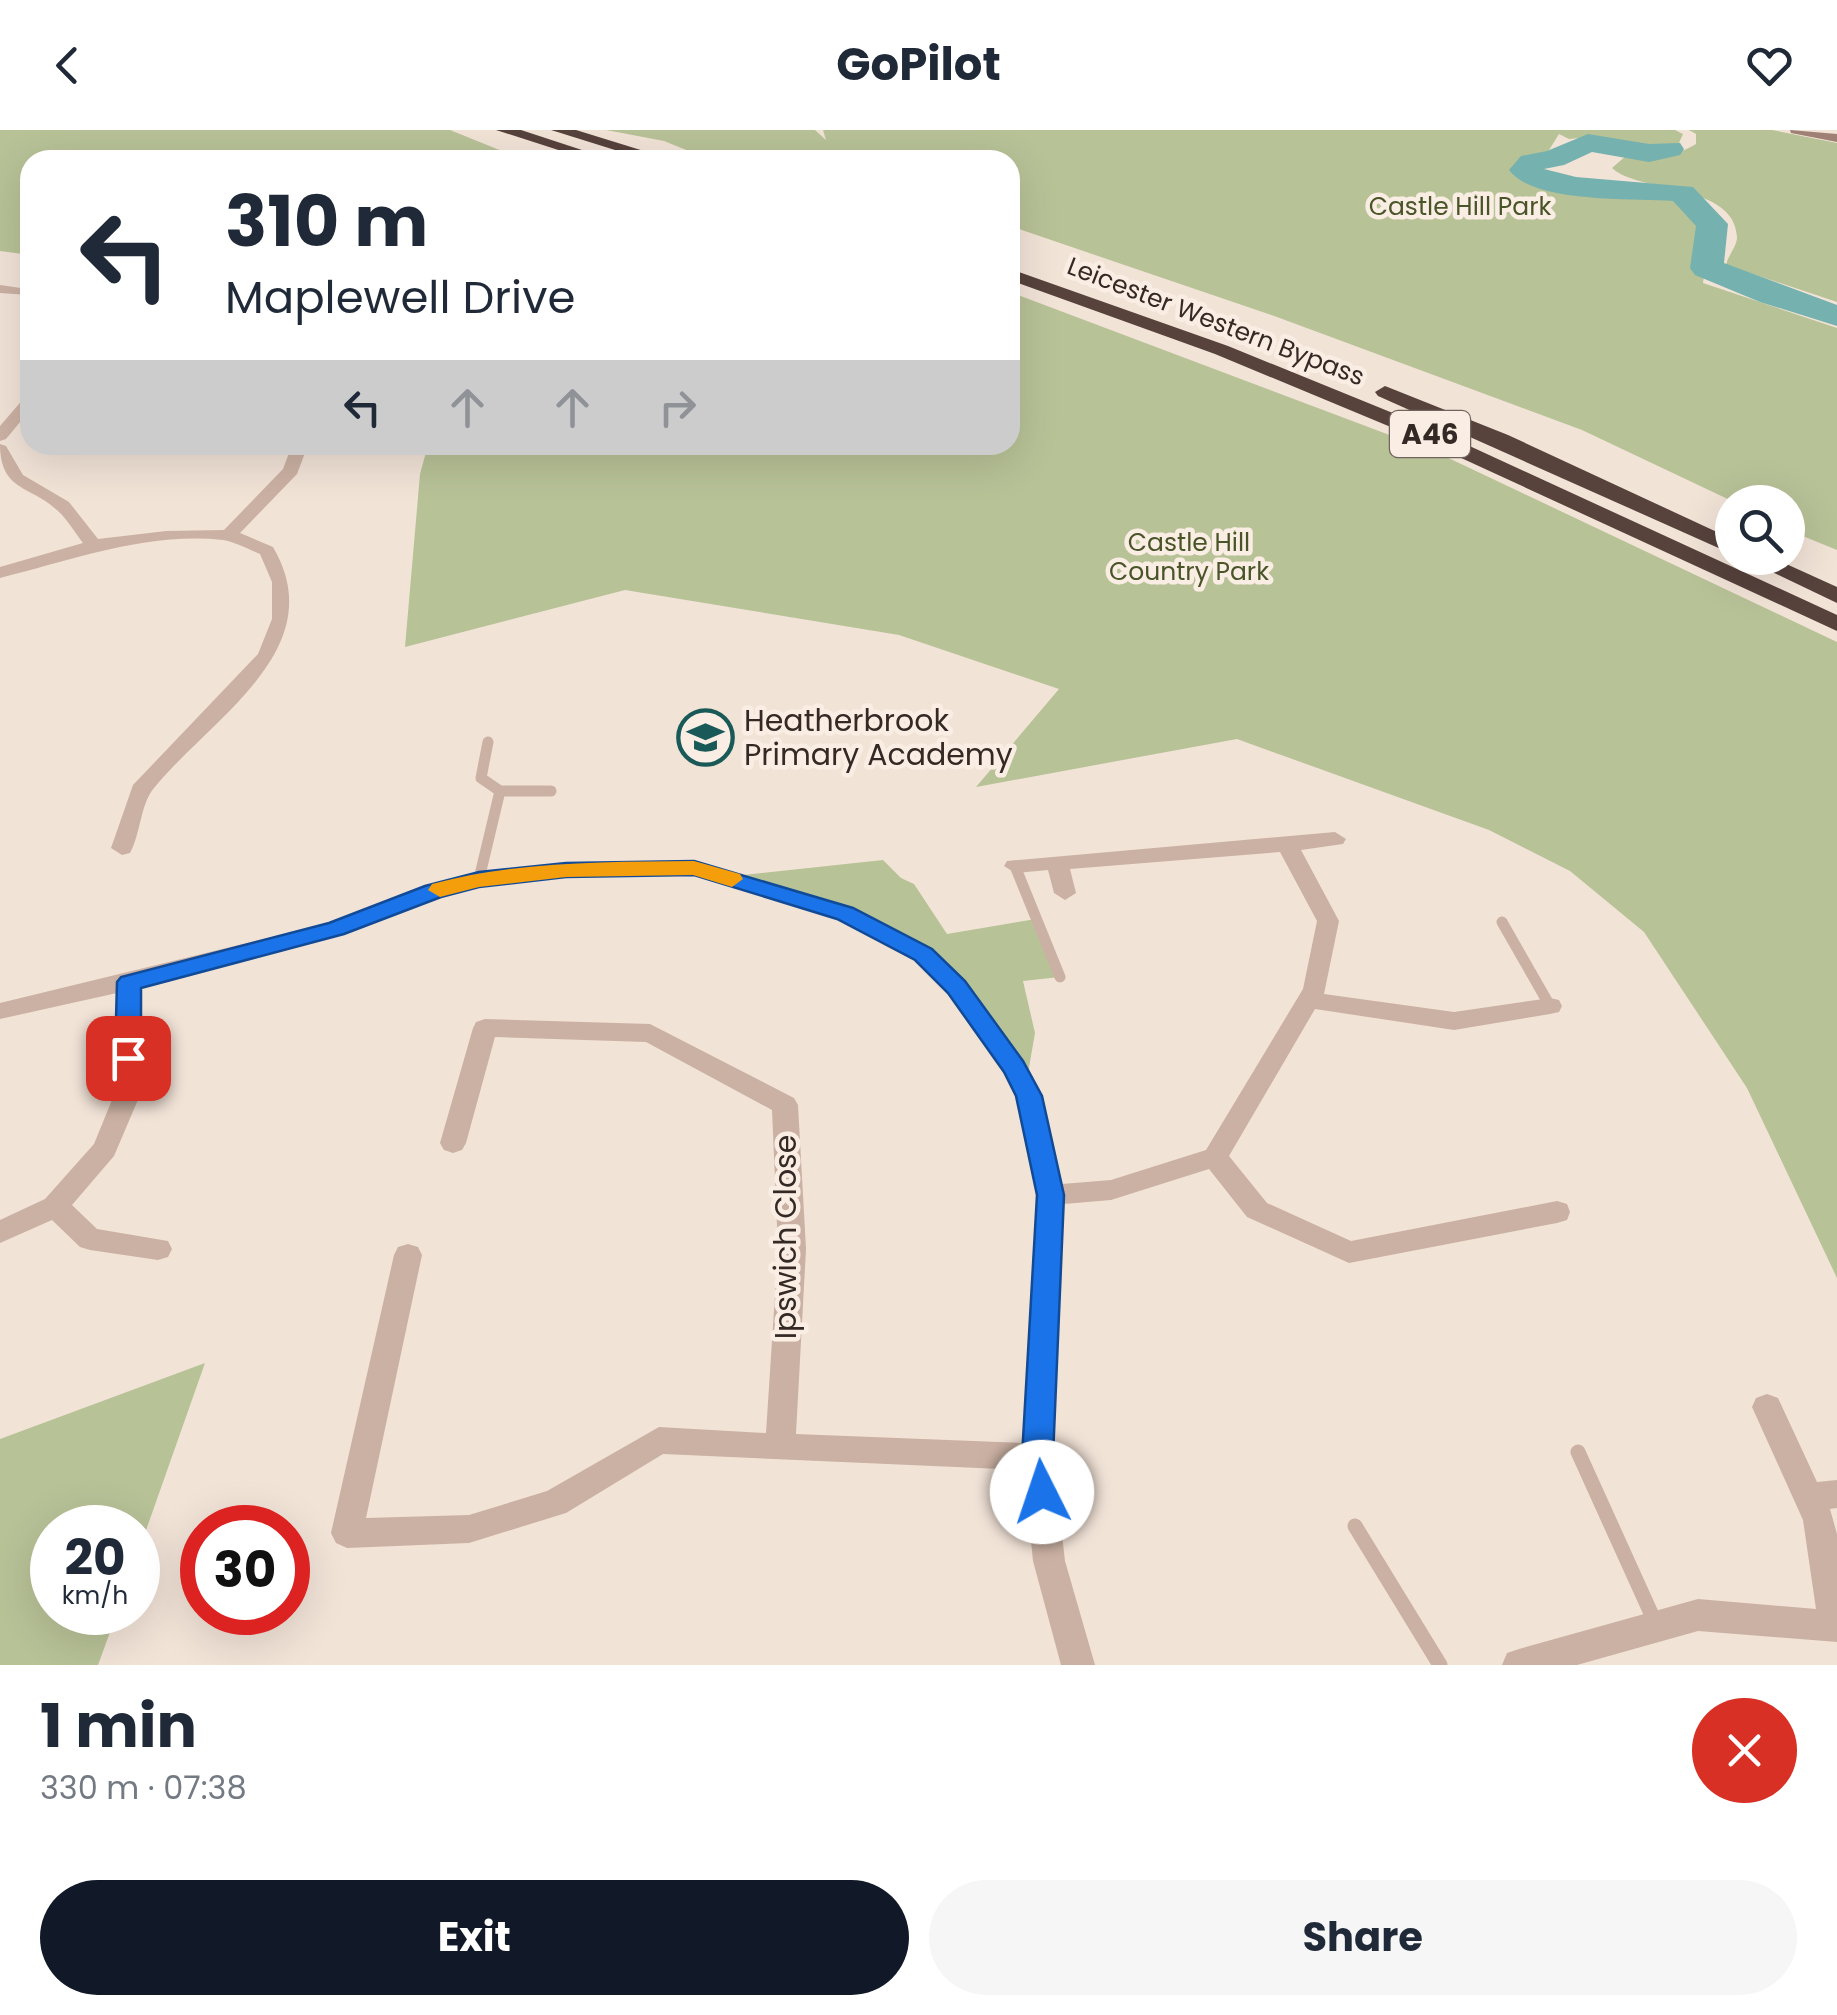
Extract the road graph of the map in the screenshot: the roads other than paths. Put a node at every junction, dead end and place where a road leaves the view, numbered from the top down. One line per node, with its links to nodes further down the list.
1 (504, 130): 5 (highway)
2 (560, 130): 6 (highway)
3 (1796, 130): 4 (street)
4 (1837, 138)
5 (574, 150)
6 (630, 150)
7 (1020, 261): 14 (highway, Leicester Western Bypass / A46)
8 (1020, 278): 19 (highway, Leicester Western Bypass / A46)
9 (20, 412): 10 (street)
10 (0, 436)
11 (0, 449): 15 (street)
12 (297, 455): 13 (street)
13 (230, 535): 15 (street); 25 (street)
14 (1715, 539)
15 (94, 545): 16 (street)
16 (0, 574)
17 (1792, 575): 18 (highway)
18 (1837, 596)
19 (1837, 624)
20 (488, 742): 21 (lane)
21 (500, 791): 22 (lane); 28 (lane)
22 (551, 792)
23 (1335, 839): 24 (street)
24 (1287, 845): 26 (street); 33 (street)
25 (122, 848)
26 (1058, 865): 27 (street); 29 (street)
27 (1015, 866): 31 (lane)
28 (479, 879): 32 (street); 38 (street)
29 (1065, 893)
30 (1502, 922): 34 (lane)
31 (1060, 978)
32 (129, 982): 35 (street); 39 (street)
33 (1308, 1000): 34 (street); 37 (street)
34 (1550, 1006)
35 (0, 1011)
36 (453, 1143): 45 (street, Ipswich Close)
37 (1216, 1157): 38 (street); 40 (street)
38 (1050, 1195): 47 (street)
39 (55, 1206): 41 (street); 42 (street)
40 (1556, 1212)
41 (0, 1232)
42 (158, 1249)
43 (408, 1255): 45 (street)
44 (1767, 1407): 48 (street)
45 (780, 1447): 47 (street)
46 (1578, 1452): 51 (lane)
47 (1038, 1457): 52 (street)
48 (1823, 1496): 50 (street)
49 (1355, 1526): 53 (lane)
50 (1836, 1625): 51 (street)
51 (1657, 1626): 54 (street)
52 (1078, 1665)
53 (1440, 1665)
54 (1519, 1665)

